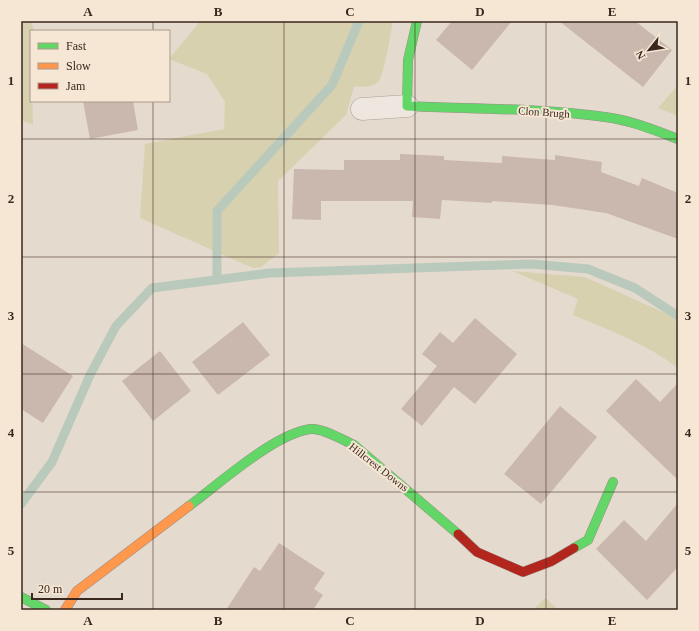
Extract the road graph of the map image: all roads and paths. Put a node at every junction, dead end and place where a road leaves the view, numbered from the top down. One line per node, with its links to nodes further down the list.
1 (417, 21): 2 (street)
2 (407, 106): 3 (street, Clon Brugh); 4 (street, Clon Brugh)
3 (362, 109)
4 (678, 139)
5 (613, 482): 8 (street, Hillcrest Downs)
6 (21, 597): 7 (street)
7 (46, 610)
8 (65, 610)

